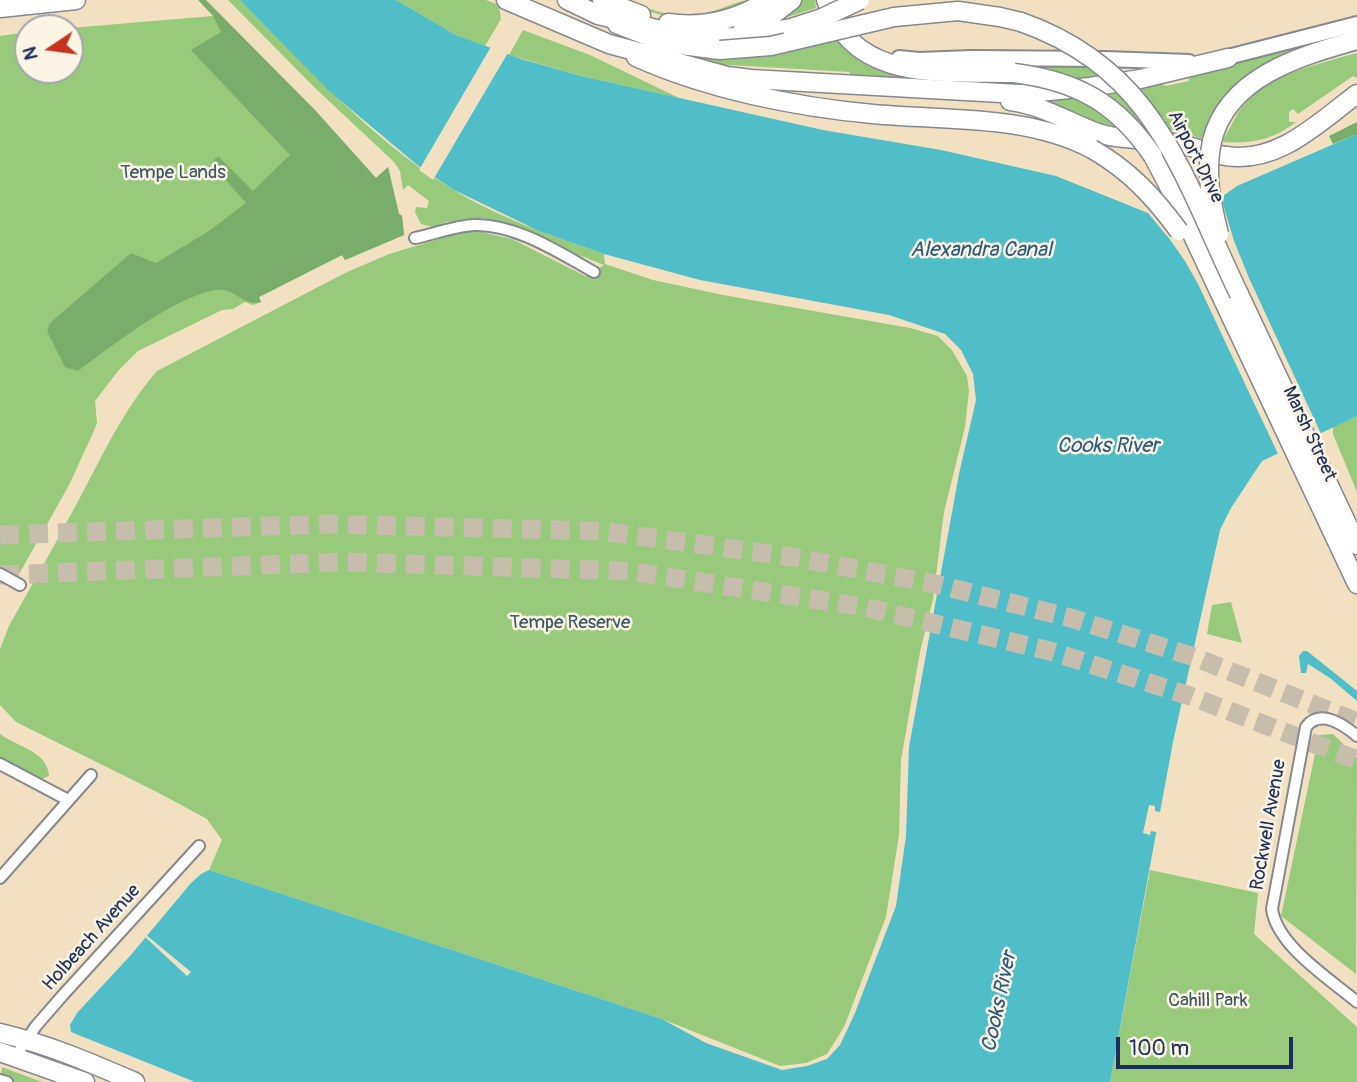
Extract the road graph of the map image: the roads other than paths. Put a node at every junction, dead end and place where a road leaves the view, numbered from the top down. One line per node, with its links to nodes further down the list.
1 (76, 0): 10 (main road)
2 (506, 0): 15 (main road)
3 (567, 0): 9 (main road, Airport Drive)
4 (768, 0): 9 (main road)
5 (792, 0): 12 (main road)
6 (826, 0): 14 (main road)
7 (833, 0): 14 (main road)
8 (860, 0): 16 (main road, bridge)
9 (600, 7): 12 (main road); 16 (main road, Airport Drive)
10 (0, 8)
11 (1357, 24): 17 (street)
12 (694, 38): 16 (main road)
13 (1357, 40): 22 (main road, bridge)
14 (851, 41): 17 (street); 22 (main road, bridge)
15 (608, 44): 18 (main road); 22 (main road, bridge)
16 (722, 44): 22 (main road, Airport Drive, bridge)
17 (1228, 58): 18 (main road)
18 (887, 87): 19 (main road)
19 (1357, 94)
20 (415, 238): 21 (street)
21 (594, 272)
22 (1231, 298): 23 (main road, Marsh Street)
23 (1329, 503): 24 (main road, Marsh Street); 26 (main road, Marsh Street)
24 (1357, 545)
25 (0, 574): 27 (street)
26 (1357, 584)
27 (20, 585)
28 (1357, 736): 34 (street, Rockwell Avenue)
29 (0, 764): 31 (street)
30 (90, 775): 31 (street)
31 (68, 800): 33 (street)
32 (199, 846): 36 (street, Holbeach Avenue)
33 (0, 878)
34 (1357, 1002)
35 (0, 1033): 36 (main road)
36 (27, 1040): 37 (street, Holbeach Avenue); 41 (main road)
37 (8, 1054): 40 (main road)
38 (0, 1080): 39 (street)
39 (6, 1082)
40 (85, 1082)
41 (135, 1082)

